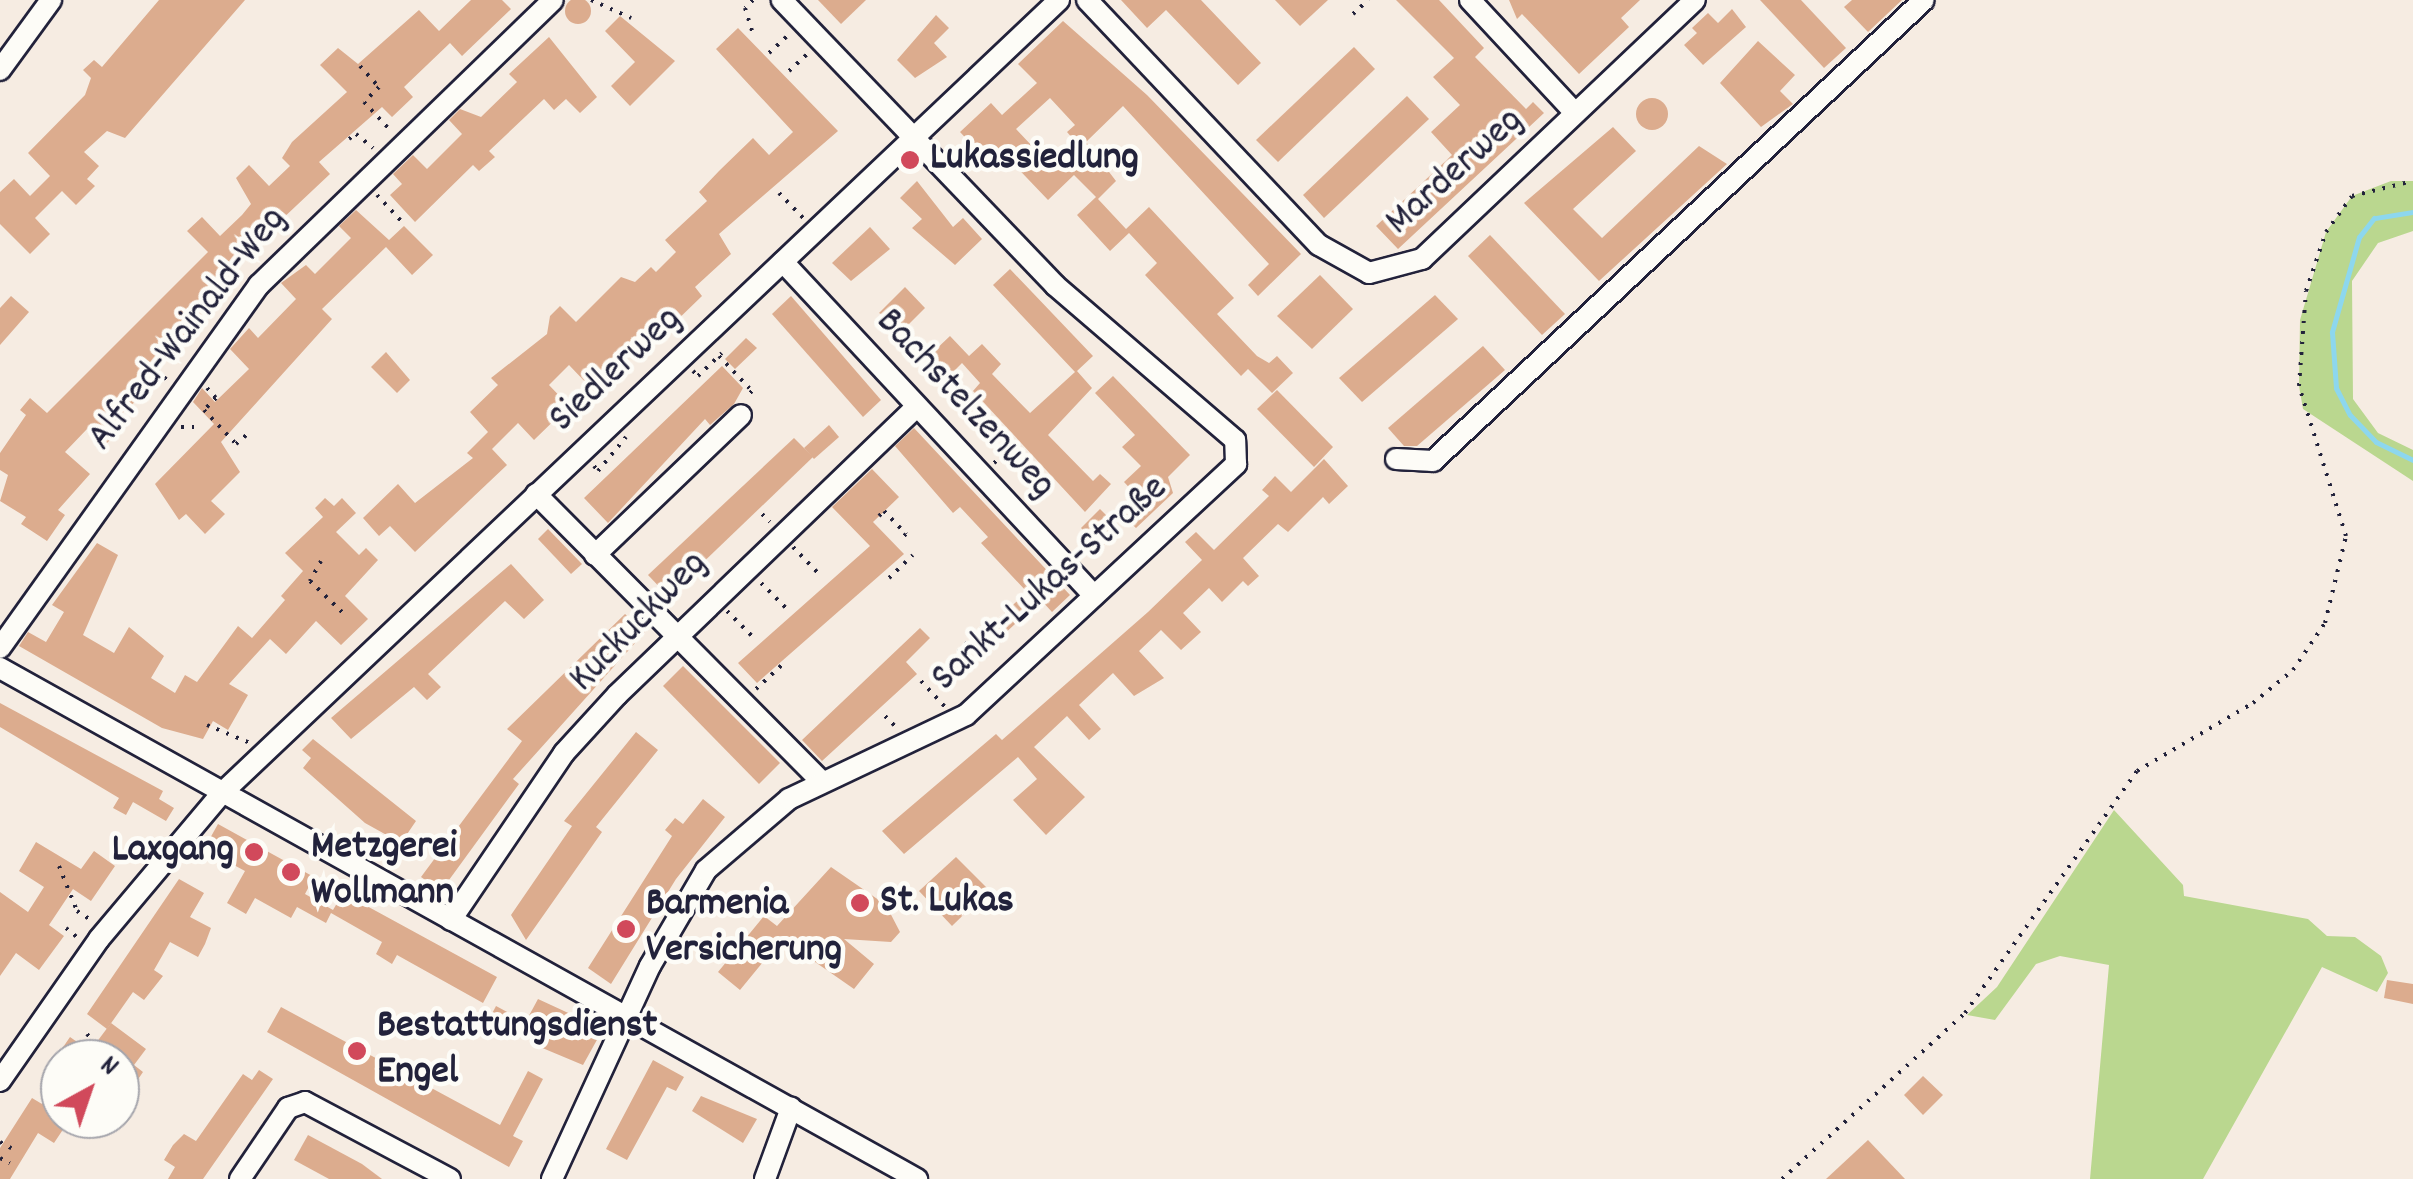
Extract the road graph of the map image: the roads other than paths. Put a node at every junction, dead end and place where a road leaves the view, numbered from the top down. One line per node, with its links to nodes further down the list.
1 (51, 0): 9 (street)
2 (553, 0): 20 (street, Alfred-Wainald-Weg)
3 (782, 0): 11 (street)
4 (1059, 0): 11 (street, Siedlerweg)
5 (1087, 0): 10 (street, Marderweg)
6 (1470, 0): 10 (street)
7 (1696, 0): 10 (street, Marderweg)
8 (1924, 0): 15 (street)
9 (0, 70)
10 (1575, 113)
11 (916, 140): 12 (street, Siedlerweg); 18 (street, Sankt-Lukas-Straße)
12 (783, 262): 13 (street, Bachstelzenweg); 16 (street, Siedlerweg)
13 (916, 407): 18 (street, Bachstelzenweg); 19 (street, Kuckuckweg)
14 (741, 415): 17 (street)
15 (1396, 459)
16 (536, 494): 17 (street); 23 (street, Siedlerweg)
17 (595, 556): 19 (street)
18 (1094, 596): 22 (street, Sankt-Lukas-Straße)
19 (671, 635): 22 (street); 24 (street, Kuckuckweg)
20 (0, 648)
21 (0, 668): 23 (street)
22 (821, 781): 25 (street, Sankt-Lukas-Straße)
23 (222, 793): 24 (street); 26 (street, Siedlerweg)
24 (451, 920): 25 (street)
25 (625, 1016): 27 (street); 30 (street, Sankt-Lukas-Straße)
26 (0, 1082)
27 (791, 1108): 31 (street); 32 (street)
28 (240, 1179): 29 (street)
29 (450, 1179)
30 (552, 1179)
31 (765, 1179)
32 (917, 1179)

